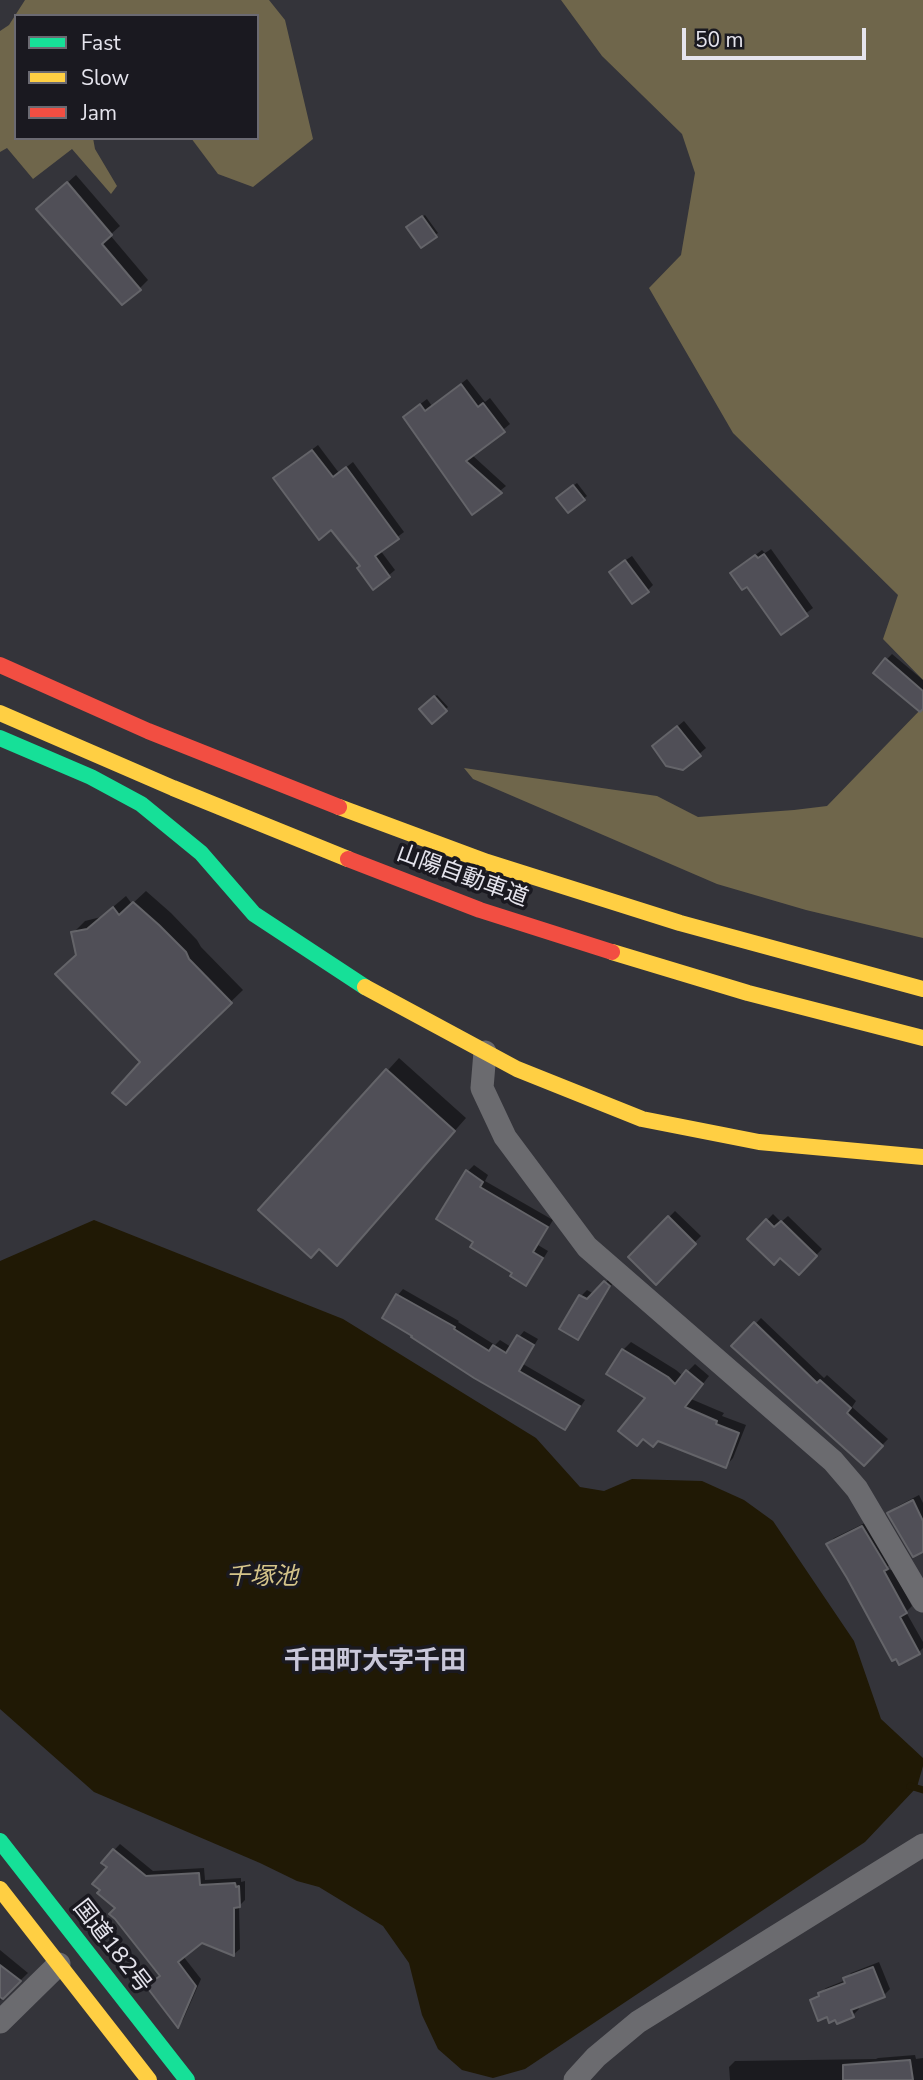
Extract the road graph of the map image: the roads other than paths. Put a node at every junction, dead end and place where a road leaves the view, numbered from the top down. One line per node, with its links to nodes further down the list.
1 (0, 666): 4 (main road, 山陽自動車道)
2 (0, 713): 5 (main road, 山陽自動車道)
3 (0, 738): 6 (main road)
4 (923, 989)
5 (923, 1038)
6 (485, 1052): 7 (main road); 8 (street)
7 (923, 1157)
8 (923, 1601)
9 (0, 1841): 15 (main road, 国道182号)
10 (923, 1845): 16 (street)
11 (0, 1889): 12 (main road)
12 (59, 1964): 13 (street); 14 (main road)
13 (0, 2022)
14 (149, 2080)
15 (187, 2080)
16 (575, 2080)

